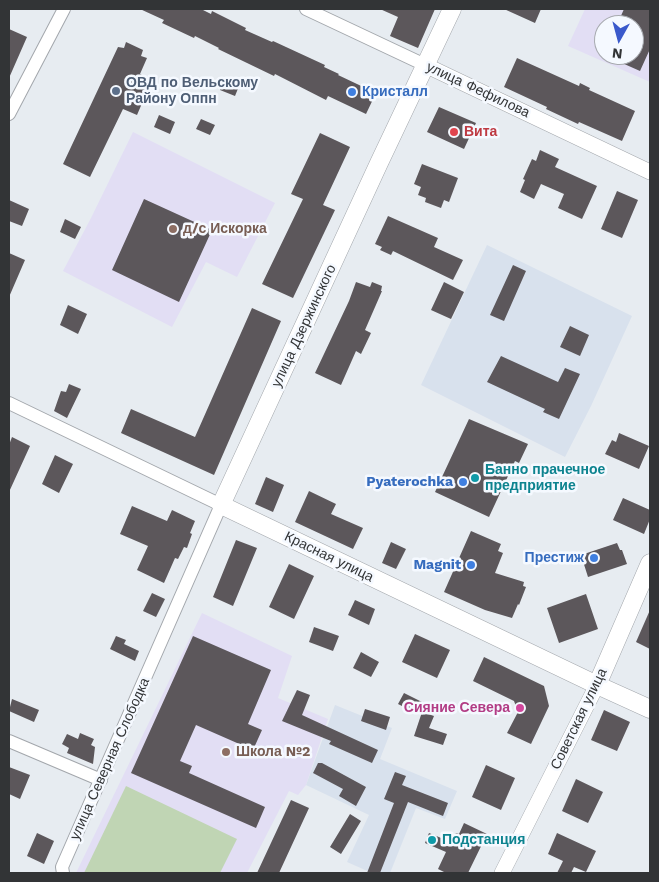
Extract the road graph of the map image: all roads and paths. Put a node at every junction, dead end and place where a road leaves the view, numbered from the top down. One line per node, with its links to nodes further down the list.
1 (64, 9): 5 (street)
2 (306, 9): 4 (street, улица Фефилова)
3 (452, 9): 4 (main road, улица Дзержинского)
4 (425, 65): 6 (street, улица Фефилова); 8 (main road, улица Дзержинского)
5 (9, 114)
6 (650, 172)
7 (9, 403): 8 (street, Красная улица)
8 (221, 505): 10 (street, улица Дзержинского); 11 (main road, Красная улица)
9 (650, 563): 11 (main road, Советская улица)
10 (160, 646): 14 (street, улица Северная Слободка)
11 (597, 685): 12 (main road, Красная улица); 16 (street, Советская улица)
12 (650, 709)
13 (9, 741): 14 (street)
14 (101, 780): 15 (street, улица Северная Слободка)
15 (63, 873)
16 (502, 873)

